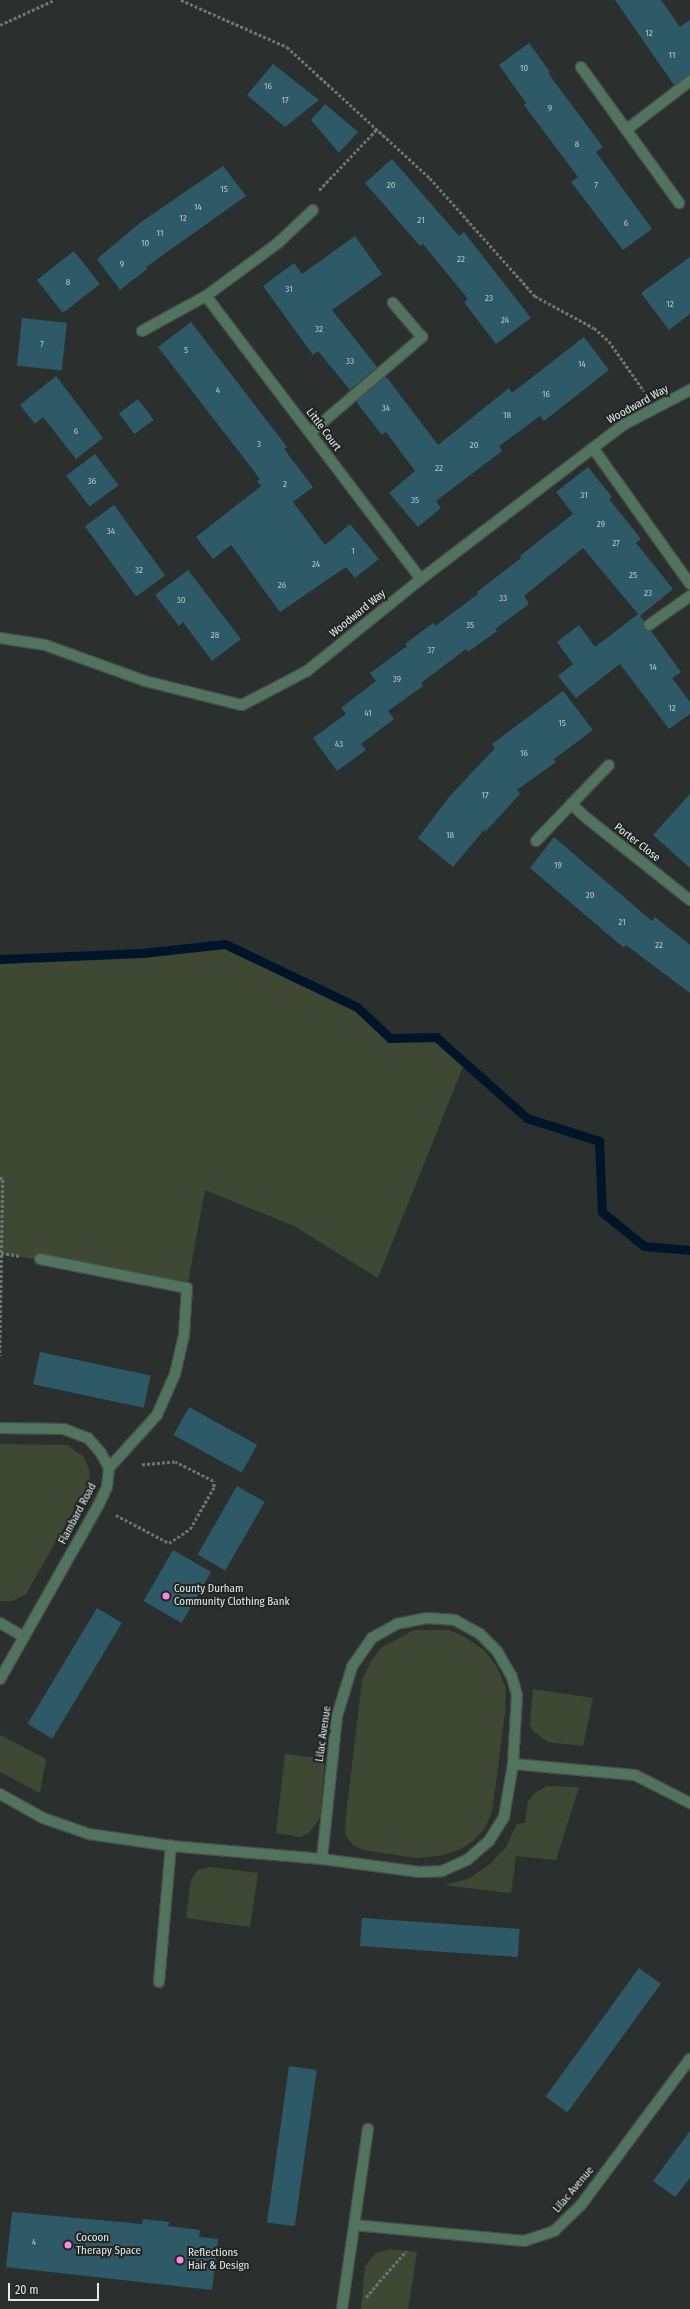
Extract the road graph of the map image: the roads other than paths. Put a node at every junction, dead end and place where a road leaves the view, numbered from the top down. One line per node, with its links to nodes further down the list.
1 (581, 67): 3 (street)
2 (690, 81): 3 (street)
3 (626, 130): 4 (street)
4 (679, 203)
5 (313, 210): 6 (street)
6 (206, 296): 8 (street); 10 (street, Little Court)
7 (393, 304): 10 (street)
8 (142, 331)
9 (690, 390): 11 (street, Woodward Way)
10 (310, 433): 12 (street, Little Court)
11 (593, 448): 12 (street, Woodward Way); 13 (street)
12 (421, 579): 16 (street, Woodward Way)
13 (690, 584)
14 (690, 596): 15 (street)
15 (649, 625)
16 (0, 638)
17 (609, 765): 18 (street)
18 (572, 804): 19 (street); 20 (street, Porter Close)
19 (536, 841)
20 (690, 900)
21 (40, 1259): 23 (street)
22 (0, 1428): 23 (street)
23 (109, 1468): 25 (street, Flambard Road)
24 (0, 1623): 25 (street)
25 (24, 1637): 26 (street, Flambard Road)
26 (0, 1679)
27 (513, 1764): 29 (street); 31 (street, Lilac Avenue); 31 (street, Lilac Avenue)
28 (0, 1794): 30 (street, Lilac Avenue)
29 (690, 1803)
30 (171, 1846): 31 (street, Lilac Avenue); 32 (street)
31 (322, 1859)
32 (159, 1982)
33 (690, 2059): 35 (street, Lilac Avenue)
34 (368, 2129): 35 (street)
35 (354, 2225): 36 (street)
36 (342, 2304)

